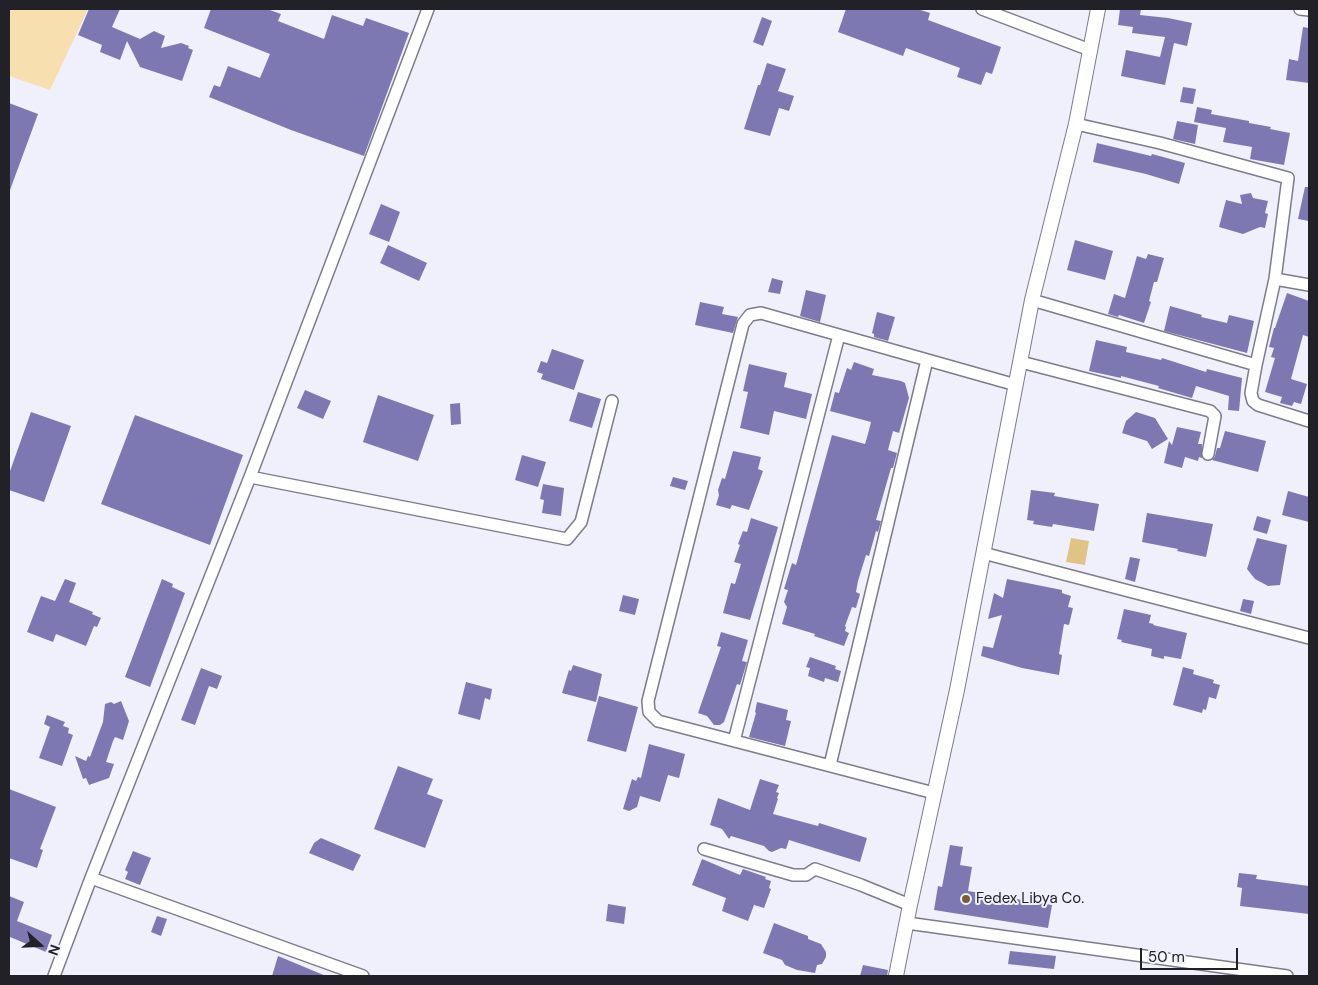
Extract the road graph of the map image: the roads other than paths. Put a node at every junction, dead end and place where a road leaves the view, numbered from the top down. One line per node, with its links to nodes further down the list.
1 (428, 9): 19 (street)
2 (982, 9): 6 (street)
3 (1098, 9): 6 (street)
4 (1300, 9): 5 (street)
5 (1309, 10)
6 (1090, 50): 7 (street)
7 (1076, 124): 8 (street); 10 (street)
8 (1276, 279): 9 (street); 14 (street)
9 (1309, 285)
10 (1032, 300): 13 (street); 14 (street)
11 (839, 335): 12 (street); 22 (street); 22 (street)
12 (927, 360): 15 (street); 23 (street)
13 (1021, 362): 15 (street); 18 (street)
14 (1256, 365): 17 (street)
15 (1016, 385): 20 (street)
16 (612, 401): 19 (street)
17 (1309, 421)
18 (1208, 454)
19 (250, 477): 26 (street)
20 (983, 553): 21 (street); 24 (street)
21 (1309, 638)
22 (734, 741): 23 (street)
23 (830, 766): 24 (street)
24 (934, 793): 27 (street)
25 (704, 849): 27 (street)
26 (91, 878): 29 (street); 30 (street)
27 (910, 905): 28 (street)
28 (907, 923): 31 (street); 32 (street)
29 (54, 976)
30 (363, 976)
31 (896, 976)
32 (1287, 976)

